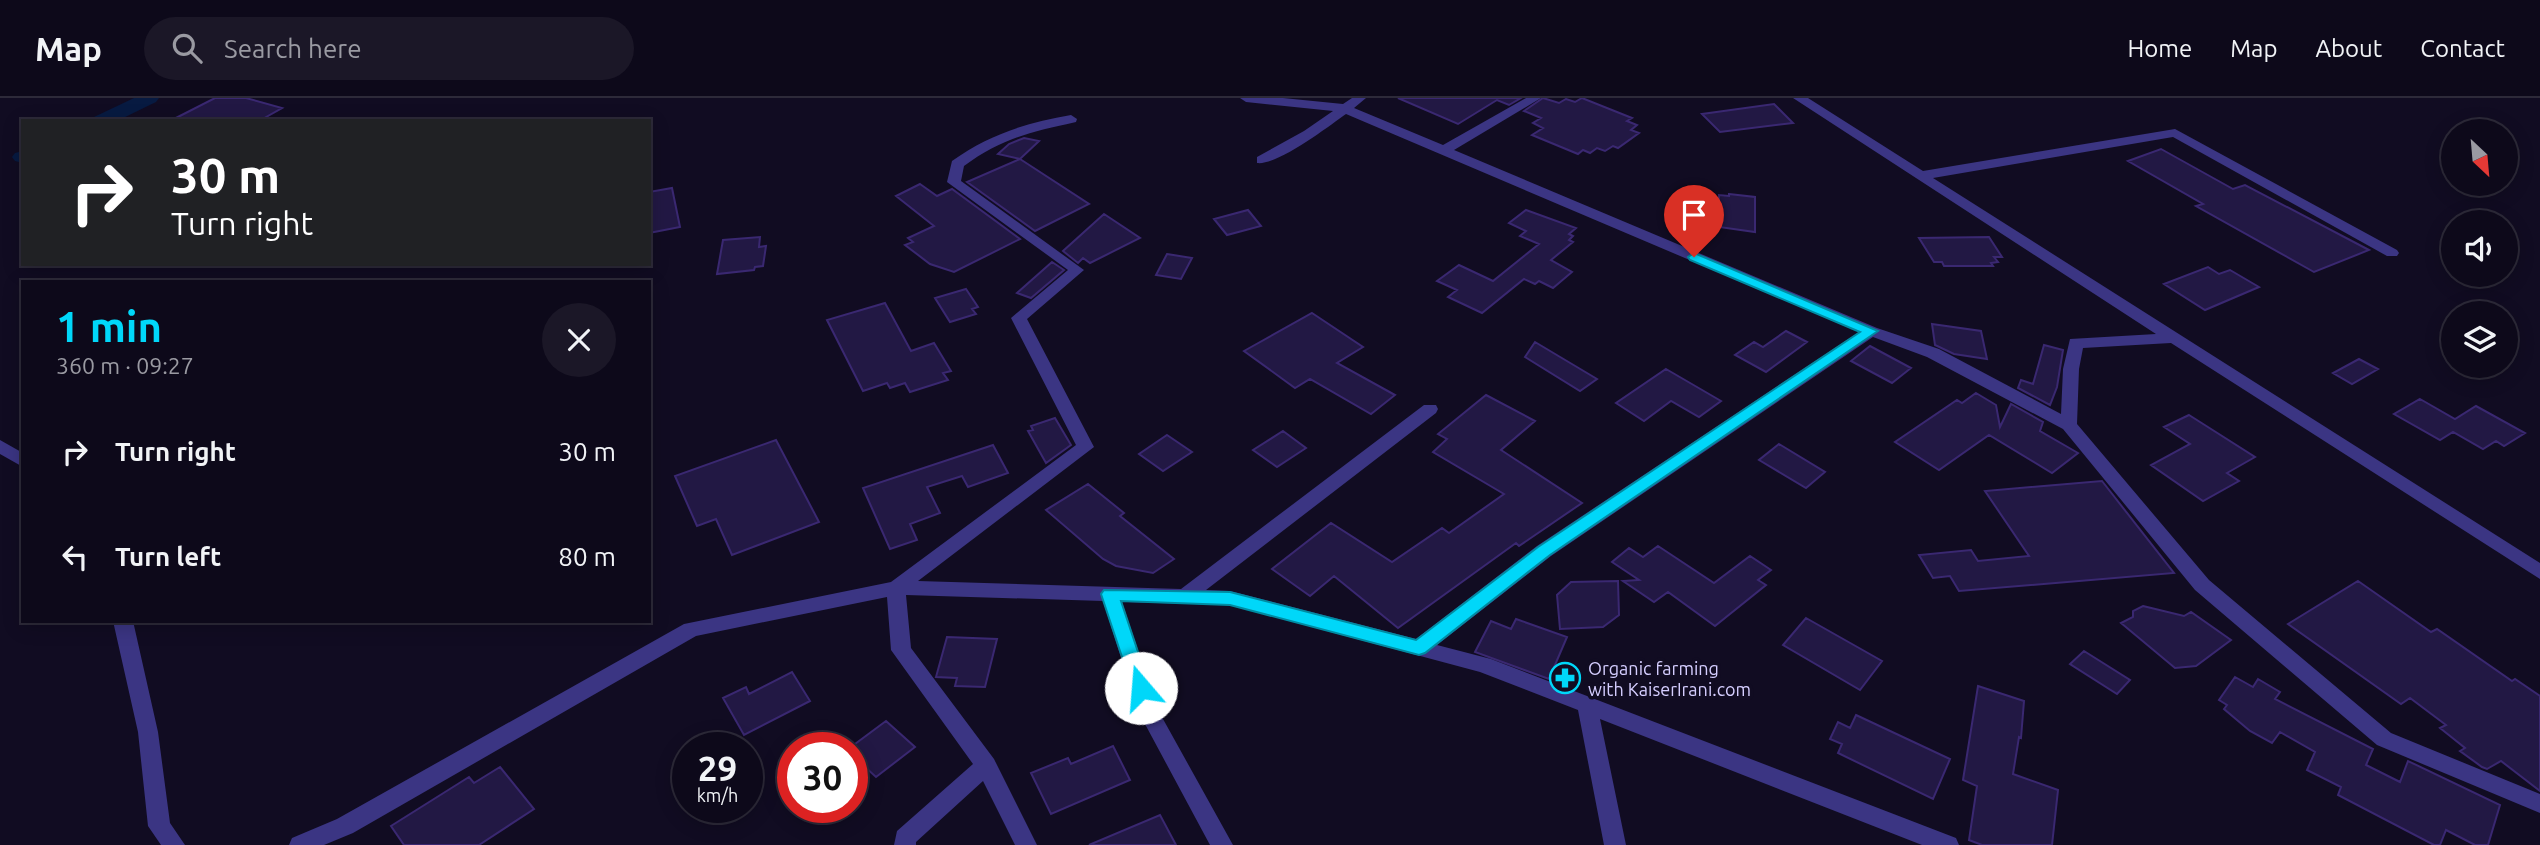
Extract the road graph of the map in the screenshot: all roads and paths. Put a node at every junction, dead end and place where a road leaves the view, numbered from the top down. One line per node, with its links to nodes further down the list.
1 (1246, 98): 5 (street)
2 (1360, 98): 5 (street)
3 (1535, 98): 7 (street)
4 (1799, 98): 9 (street)
5 (1343, 108): 7 (street); 8 (street)
6 (1071, 119): 18 (street)
7 (1442, 151): 11 (street)
8 (1262, 160)
9 (1920, 176): 10 (street); 12 (street)
10 (2392, 253)
11 (1871, 331): 14 (street); 22 (street)
12 (2173, 338): 14 (street); 17 (street)
13 (1430, 409): 20 (street)
14 (2069, 425): 25 (street)
15 (0, 446): 16 (street)
16 (21, 460)
17 (2540, 572)
18 (896, 588): 19 (street); 24 (street); 27 (street)
19 (1110, 594): 20 (street); 30 (street)
20 (1184, 597): 22 (street)
21 (123, 623): 26 (street)
22 (1419, 648): 23 (street)
23 (1587, 705): 31 (street); 32 (street)
24 (986, 765): 28 (street); 29 (street)
25 (2540, 804)
26 (174, 845)
27 (300, 845)
28 (905, 845)
29 (1026, 845)
30 (1222, 845)
31 (1615, 845)
32 (1948, 845)

